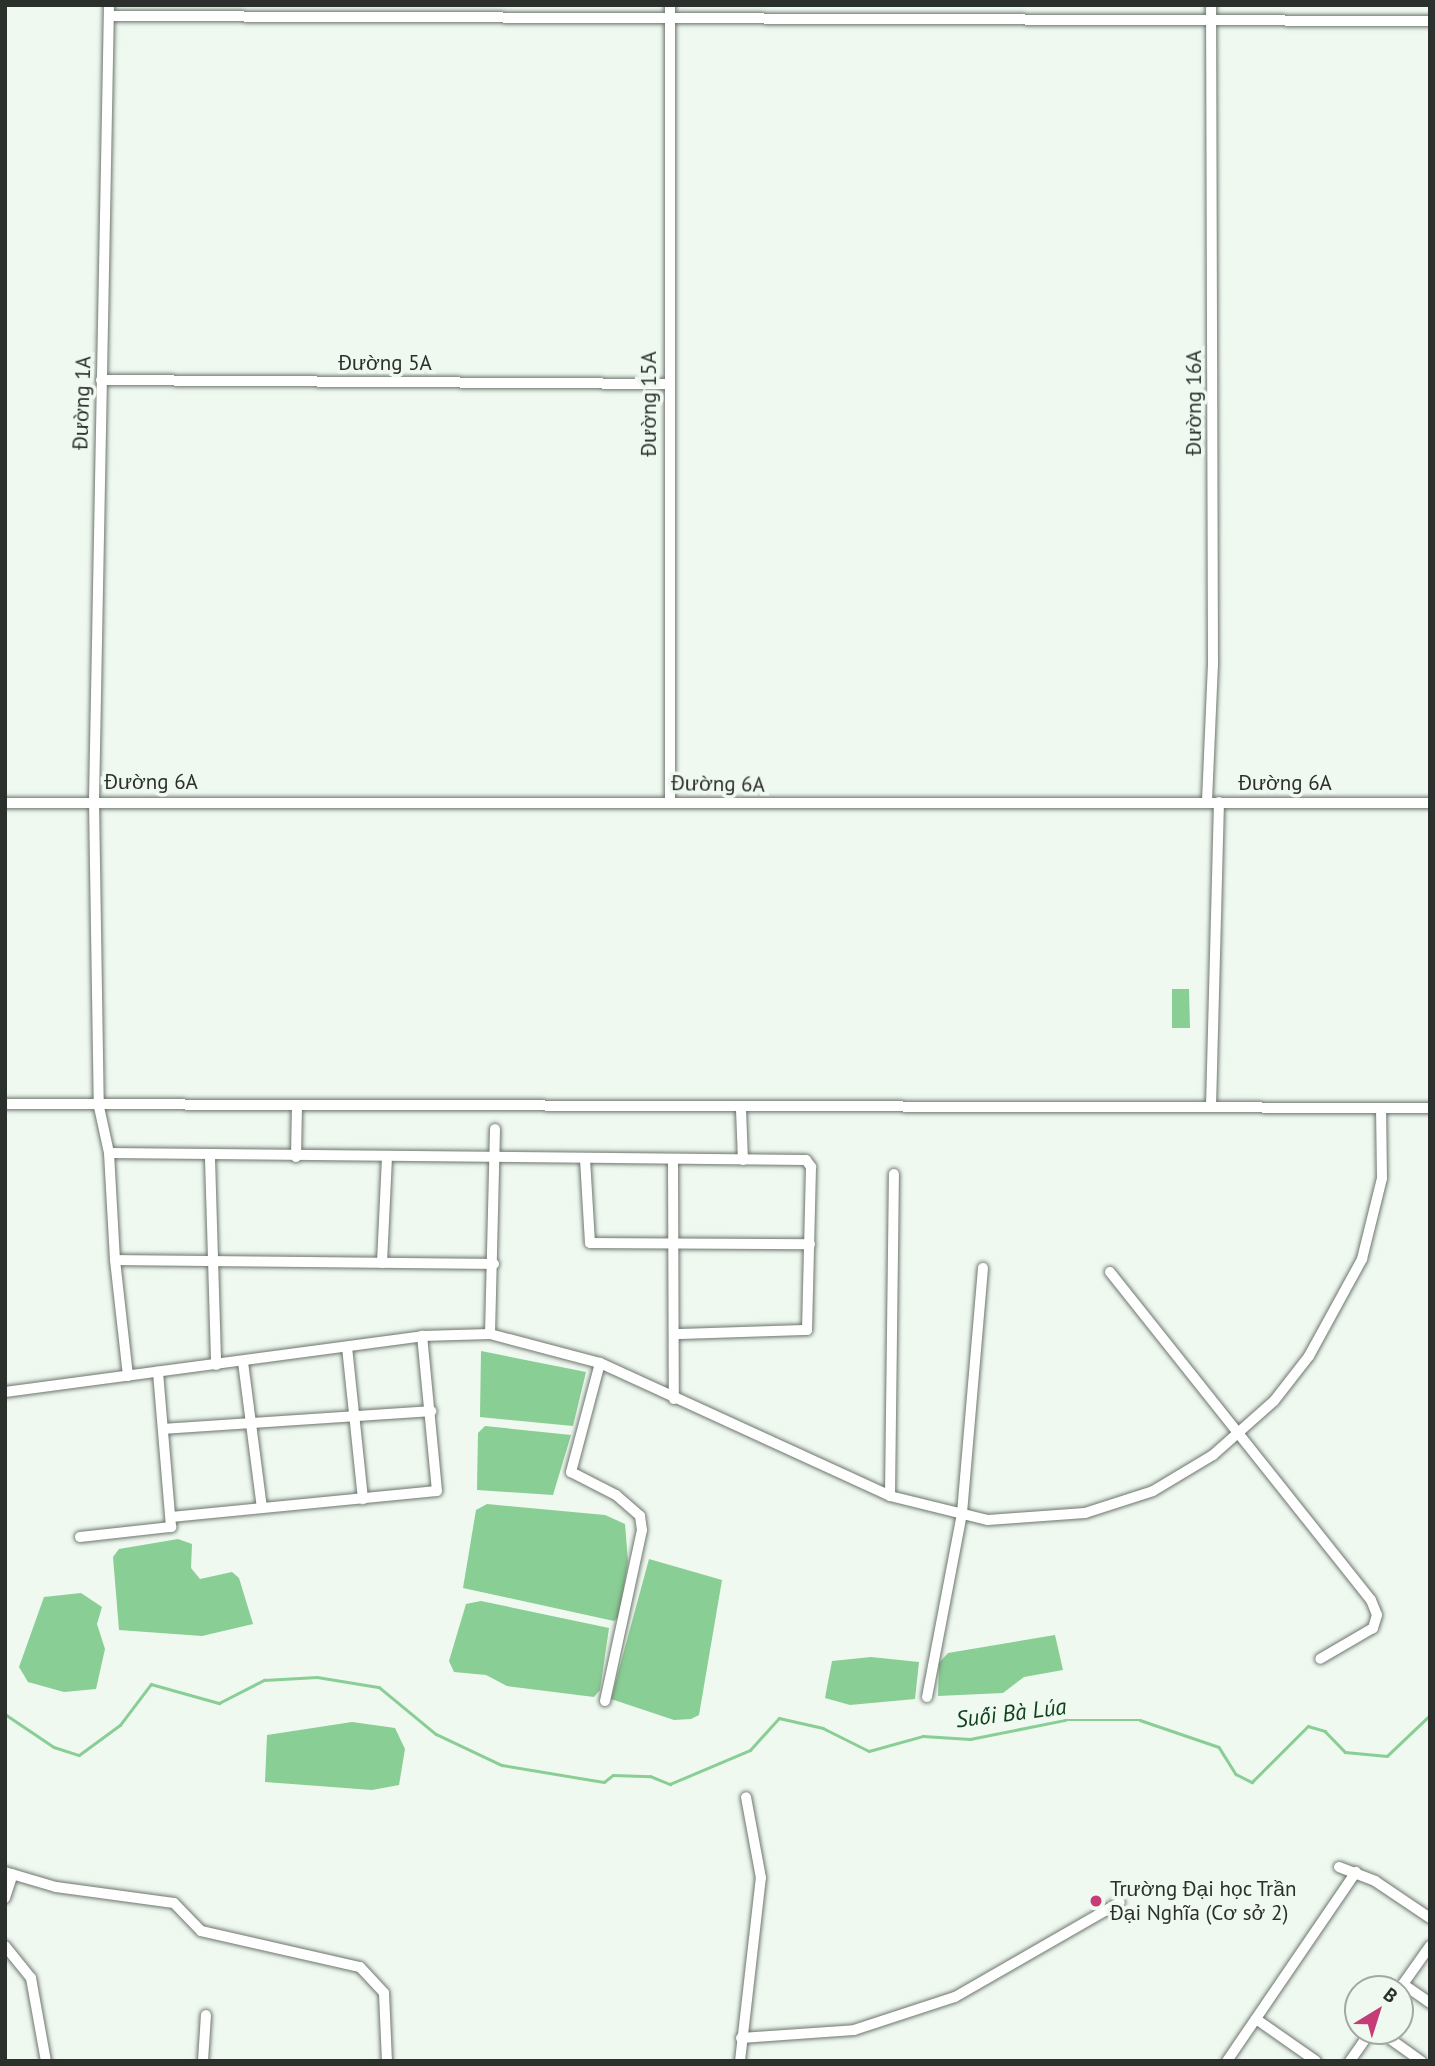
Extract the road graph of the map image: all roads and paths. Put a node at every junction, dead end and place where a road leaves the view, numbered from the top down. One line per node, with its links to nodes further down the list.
1 (1211, 5): 4 (street, Đường 16A)
2 (671, 10): 3 (street); 4 (street); 7 (street, Đường 15A)
3 (110, 11): 6 (street, Đường 1A)
4 (1213, 18): 5 (street); 9 (street, Đường 16A)
5 (1430, 21)
6 (101, 380): 7 (street, Đường 5A); 8 (street, Đường 1A)
7 (668, 384): 11 (street, Đường 15A)
8 (94, 801): 10 (street, Đường 6A); 11 (street, Đường 6A); 15 (street, Đường 1A)
9 (1213, 801): 11 (street, Đường 6A); 12 (street, Đường 6A); 16 (street, Đường 16A)
10 (5, 803)
11 (670, 803)
12 (1430, 803)
13 (5, 1104): 15 (street)
14 (297, 1105): 15 (street); 19 (street); 22 (street)
15 (99, 1107): 21 (street, Đường 1A)
16 (1211, 1107): 17 (street); 19 (street)
17 (1381, 1108): 18 (street); 53 (street)
18 (1430, 1108)
19 (741, 1109): 28 (street)
20 (495, 1129): 25 (street)
21 (109, 1153): 23 (street); 32 (street, Đường 1A)
22 (296, 1157): 23 (street); 24 (street)
23 (210, 1158): 33 (street)
24 (387, 1158): 25 (street); 34 (street)
25 (496, 1158): 26 (street); 35 (street)
26 (585, 1159): 27 (street); 30 (street)
27 (673, 1160): 28 (street); 30 (street)
28 (743, 1160): 31 (street)
29 (894, 1174): 54 (street)
30 (675, 1244): 31 (street); 38 (street)
31 (810, 1244): 38 (street)
32 (116, 1260): 33 (street); 46 (street, Đường 1A)
33 (212, 1260): 34 (street); 44 (street)
34 (383, 1263): 35 (street)
35 (494, 1264): 39 (street)
36 (983, 1268): 57 (street)
37 (1110, 1272): 53 (street)
38 (677, 1334): 48 (street)
39 (490, 1335): 40 (street); 43 (street)
40 (422, 1336): 41 (street); 49 (street)
41 (347, 1347): 42 (street); 50 (street)
42 (243, 1362): 44 (street); 51 (street)
43 (600, 1363): 48 (street); 62 (street)
44 (216, 1365): 45 (street)
45 (158, 1372): 46 (street); 52 (street)
46 (128, 1376): 47 (street)
47 (5, 1392)
48 (674, 1399): 54 (street)
49 (431, 1411): 50 (street); 55 (street)
50 (356, 1418): 51 (street); 55 (street)
51 (252, 1424): 52 (street); 56 (street)
52 (163, 1429): 58 (street)
53 (1239, 1433): 57 (street); 60 (street)
54 (890, 1496): 57 (street)
55 (363, 1499): 56 (street)
56 (262, 1508): 58 (street)
57 (962, 1513): 61 (street)
58 (172, 1517): 59 (street)
59 (80, 1537)
60 (1320, 1659)
61 (928, 1698)
62 (605, 1701)
63 (746, 1797): 77 (street)
64 (1339, 1867): 65 (street)
65 (1356, 1872): 69 (street); 76 (street)
66 (9, 1873): 67 (street); 82 (street)
67 (5, 1898)
68 (1120, 1902): 77 (street)
69 (1430, 1918)
70 (5, 1946): 80 (street)
71 (1430, 1946): 72 (street)
72 (1409, 1975)
73 (1414, 1994): 74 (street)
74 (1430, 2003)
75 (206, 2015): 81 (street)
76 (1256, 2019): 84 (street); 85 (street)
77 (741, 2038): 83 (street)
78 (1361, 2045): 86 (street)
79 (1399, 2045): 87 (street)
80 (46, 2061)
81 (203, 2061)
82 (387, 2061)
83 (740, 2061)
84 (1227, 2061)
85 (1316, 2061)
86 (1350, 2061)
87 (1421, 2061)

